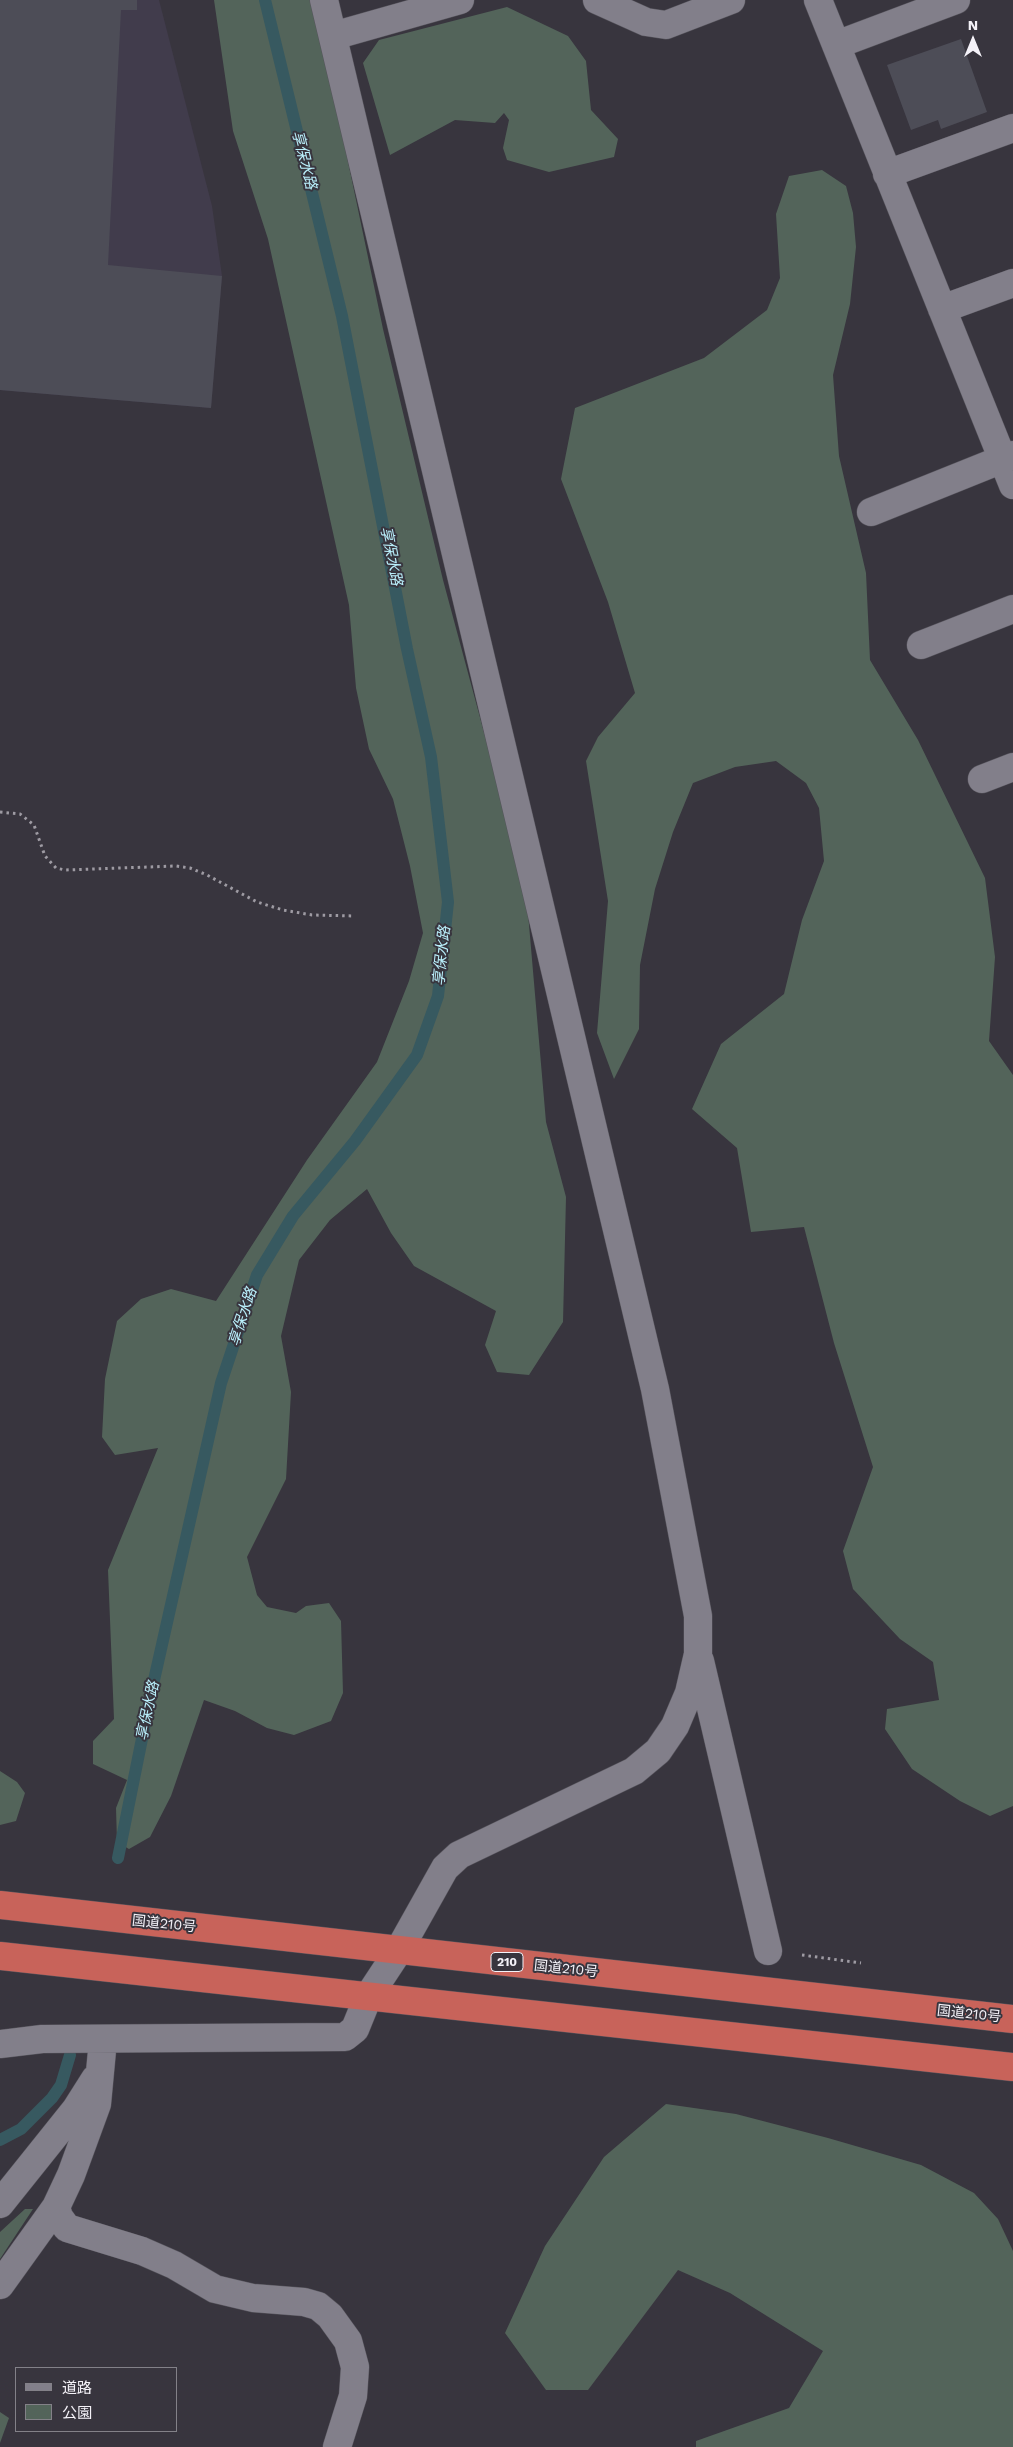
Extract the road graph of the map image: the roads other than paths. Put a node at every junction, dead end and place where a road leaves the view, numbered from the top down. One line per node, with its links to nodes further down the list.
1 (324, 0): 7 (street)
2 (460, 0): 7 (street)
3 (597, 0): 4 (street)
4 (731, 0)
5 (818, 0): 8 (street)
6 (956, 0): 8 (street)
7 (333, 36): 20 (street)
8 (836, 45): 10 (street)
9 (1013, 128): 10 (street)
10 (888, 174): 12 (street)
11 (1013, 283): 12 (street)
12 (942, 309): 13 (street)
13 (1008, 457): 14 (street); 15 (street)
14 (1013, 485)
15 (871, 512)
16 (1013, 609): 17 (street)
17 (921, 645)
18 (1013, 767): 19 (street)
19 (982, 779)
20 (698, 1654): 22 (street); 23 (street)
21 (0, 1905): 22 (highway, 国道210号 / 210)
22 (399, 1950): 25 (street); 26 (highway, 国道210号 / 210)
23 (768, 1951)
24 (0, 1956): 25 (highway)
25 (368, 1997): 27 (street); 29 (highway)
26 (1013, 2019)
27 (103, 2040): 28 (street); 30 (street)
28 (0, 2044)
29 (1013, 2067)
30 (100, 2072): 31 (street); 32 (street)
31 (0, 2204)
32 (56, 2207): 33 (street); 34 (street)
33 (0, 2285)
34 (337, 2447)

